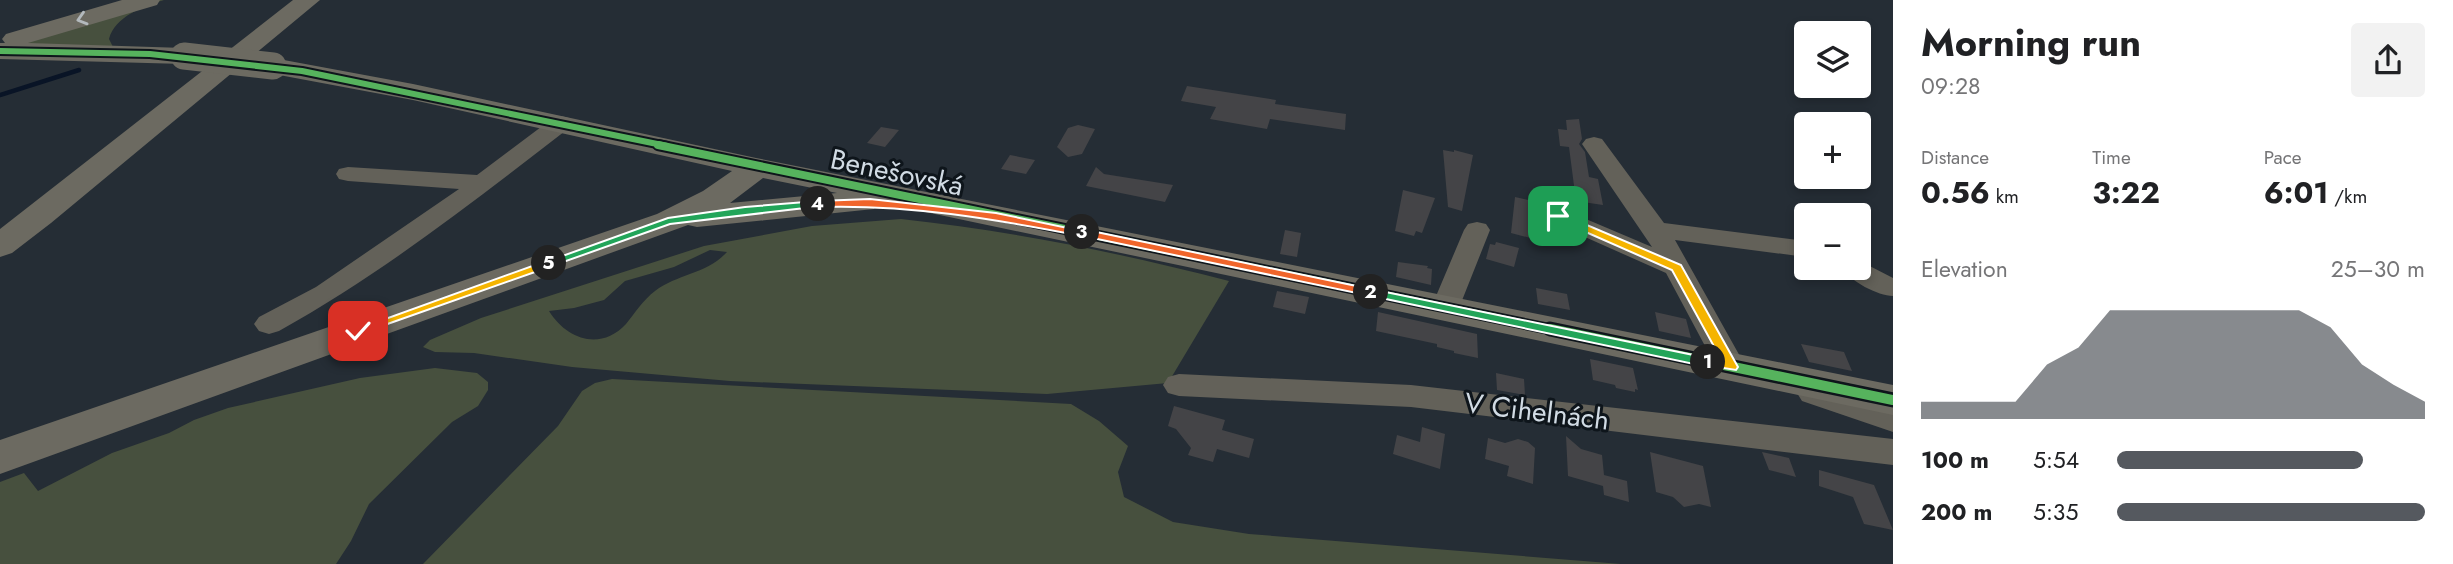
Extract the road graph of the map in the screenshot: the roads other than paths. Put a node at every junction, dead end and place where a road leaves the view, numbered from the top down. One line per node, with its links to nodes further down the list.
1 (148, 0): 6 (main road, one-way to 6)
2 (174, 0): 8 (main road)
3 (285, 0): 5 (main road)
4 (308, 0): 5 (main road)
5 (275, 26): 9 (main road)
6 (0, 44)
7 (0, 51): 8 (main road, Benešovská)
8 (150, 54): 10 (main road, Benešovská, bridge)
9 (198, 86): 21 (main road); 23 (main road)
10 (561, 123): 12 (main road, Benešovská); 15 (street)
11 (1594, 144): 20 (street)
12 (668, 147): 13 (main road, Benešovská); 22 (main road)
13 (756, 167): 16 (main road, Benešovská); 18 (main road)
14 (348, 174): 15 (street)
15 (482, 183): 29 (street)
16 (996, 216): 18 (main road); 28 (main road, Benešovská)
17 (1558, 216): 25 (street)
18 (668, 221): 22 (main road)
19 (1477, 230): 28 (street)
20 (1656, 230): 24 (street); 25 (street)
21 (0, 231)
22 (627, 236): 36 (main road)
23 (0, 246)
24 (1794, 247)
25 (1677, 268): 30 (street)
26 (1871, 277): 27 (street)
27 (1890, 288)
28 (1445, 308): 30 (main road, Benešovská)
29 (269, 324)
30 (1731, 367): 31 (main road, Benešovská)
31 (1777, 376): 33 (main road, Benešovská); 34 (street)
32 (1179, 385): 35 (street, V Cihelnách)
33 (1893, 400)
34 (1893, 420)
35 (1893, 452)
36 (0, 457)

